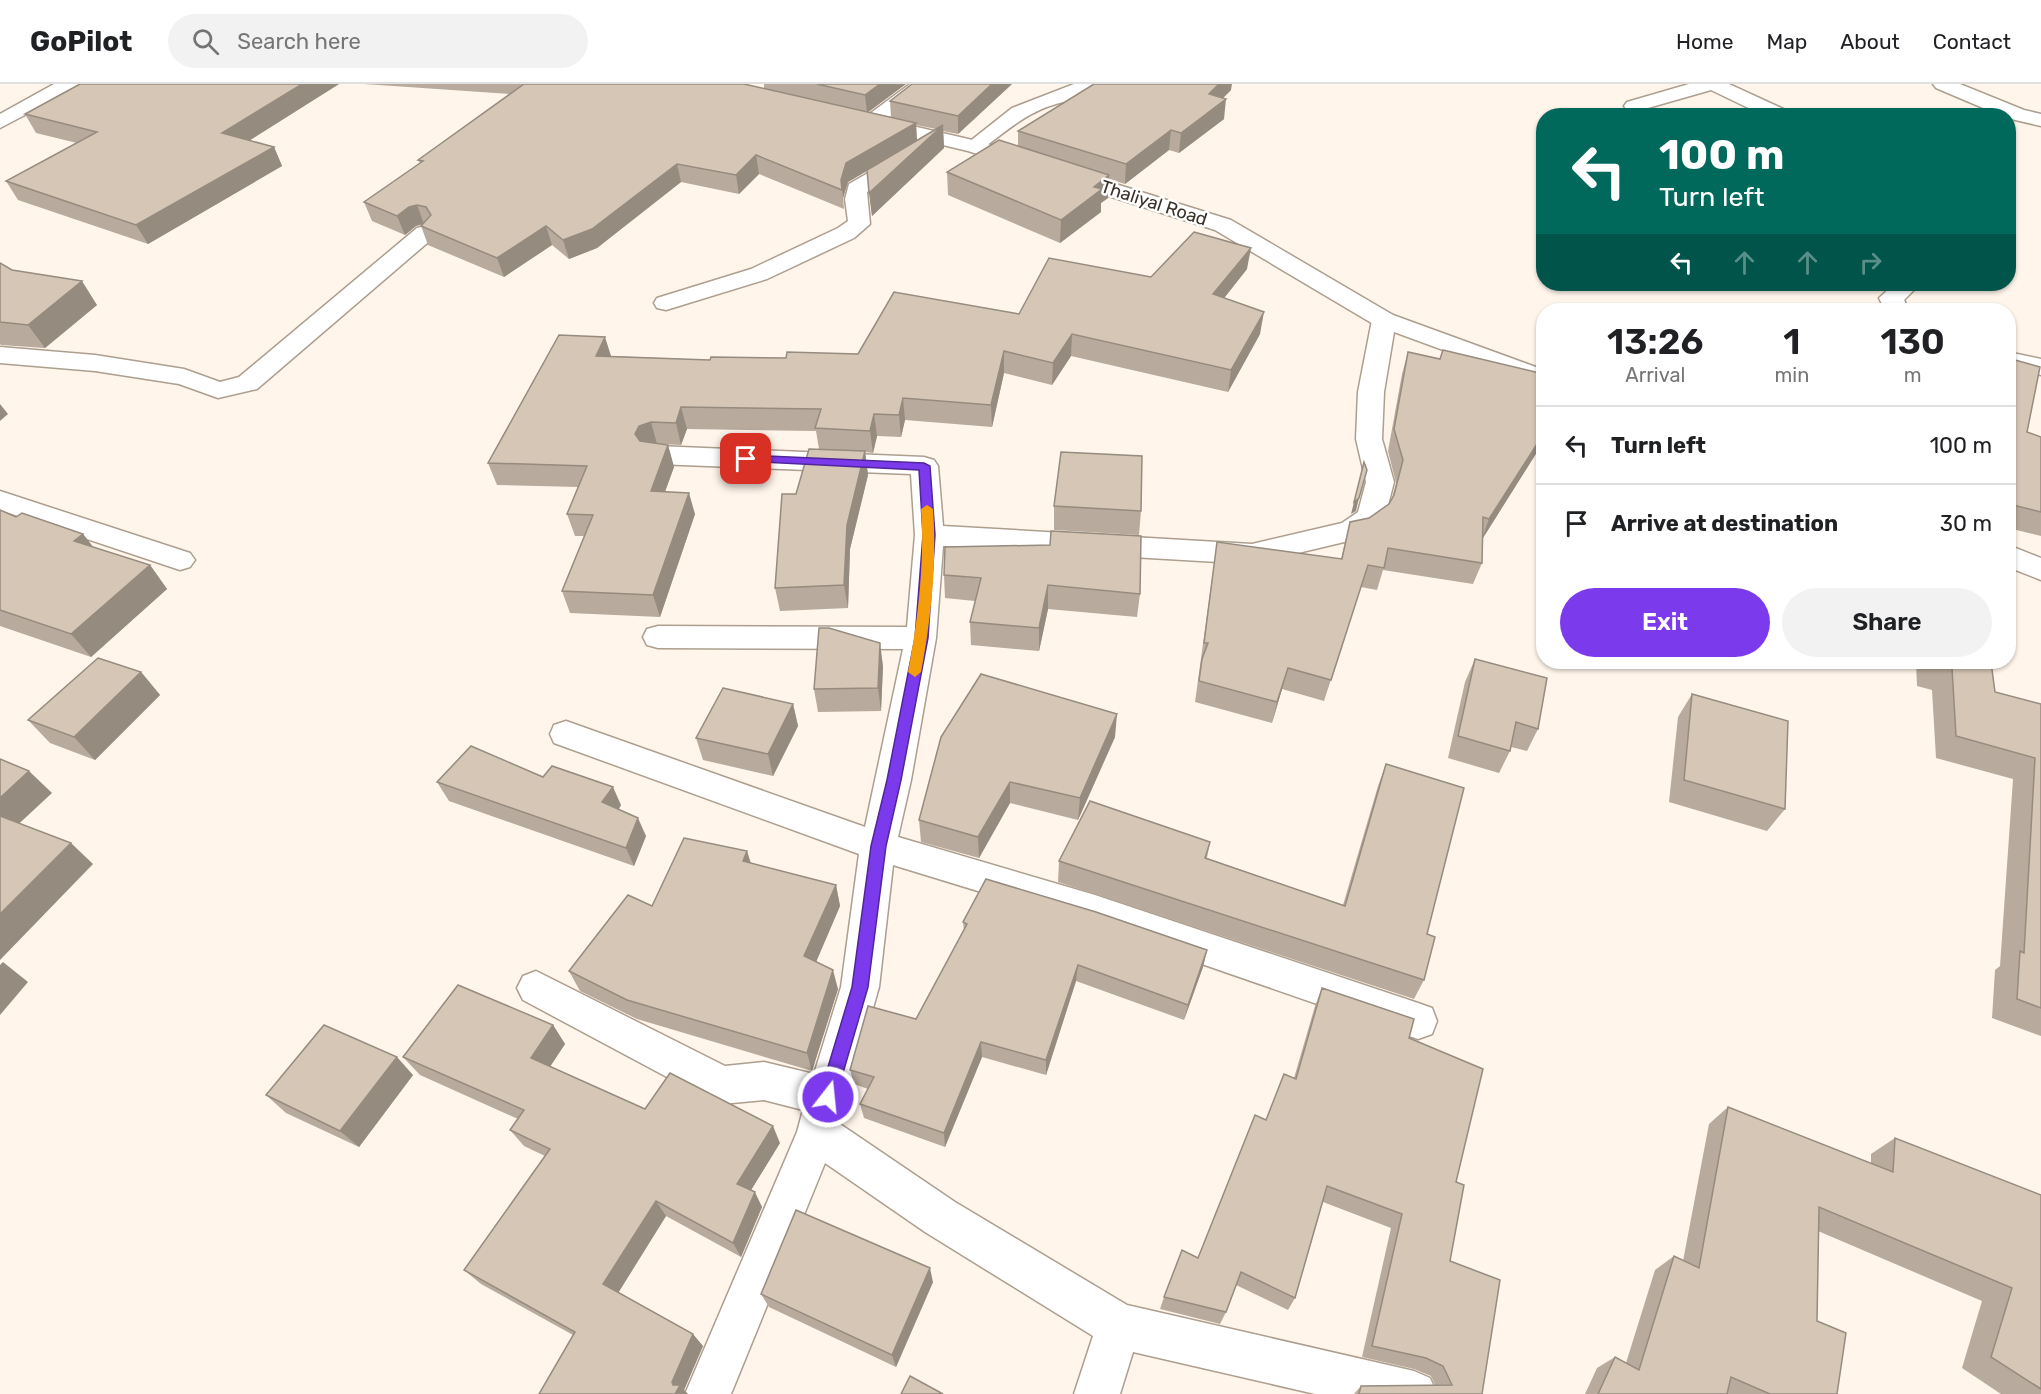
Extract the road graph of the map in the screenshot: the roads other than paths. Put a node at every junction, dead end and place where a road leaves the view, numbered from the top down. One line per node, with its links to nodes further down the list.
1 (69, 84): 12 (street)
2 (923, 84): 13 (street)
3 (1088, 84): 15 (street)
4 (1712, 84): 6 (street); 7 (street)
5 (1943, 84): 8 (street)
6 (1634, 106)
7 (1765, 108)
8 (2001, 108)
9 (2016, 114): 11 (street)
10 (848, 117): 13 (street, Thaliyal Road)
11 (2041, 120)
12 (0, 122)
13 (871, 122): 14 (street, Thaliyal Road)
14 (941, 138): 15 (street, Thaliyal Road); 18 (street)
15 (974, 146): 20 (street, Thaliyal Road)
16 (425, 233): 21 (street)
17 (1900, 291): 19 (street)
18 (666, 303)
19 (1894, 303)
20 (1384, 320): 24 (street, Thaliyal Road); 27 (street)
21 (0, 355)
22 (2016, 362): 23 (street)
23 (2041, 367)
24 (1536, 376)
25 (657, 455): 27 (street)
26 (0, 500): 29 (street)
27 (929, 535): 32 (street)
28 (2016, 559): 30 (street)
29 (180, 560)
30 (2041, 570)
31 (658, 637): 32 (street)
32 (921, 638): 34 (street)
33 (566, 734): 34 (street)
34 (878, 846): 36 (street); 37 (street)
35 (537, 987): 37 (street)
36 (1418, 1021)
37 (822, 1115): 38 (street); 39 (street)
38 (1119, 1326): 40 (street); 41 (street)
39 (708, 1394)
40 (1097, 1394)
41 (1414, 1394)

